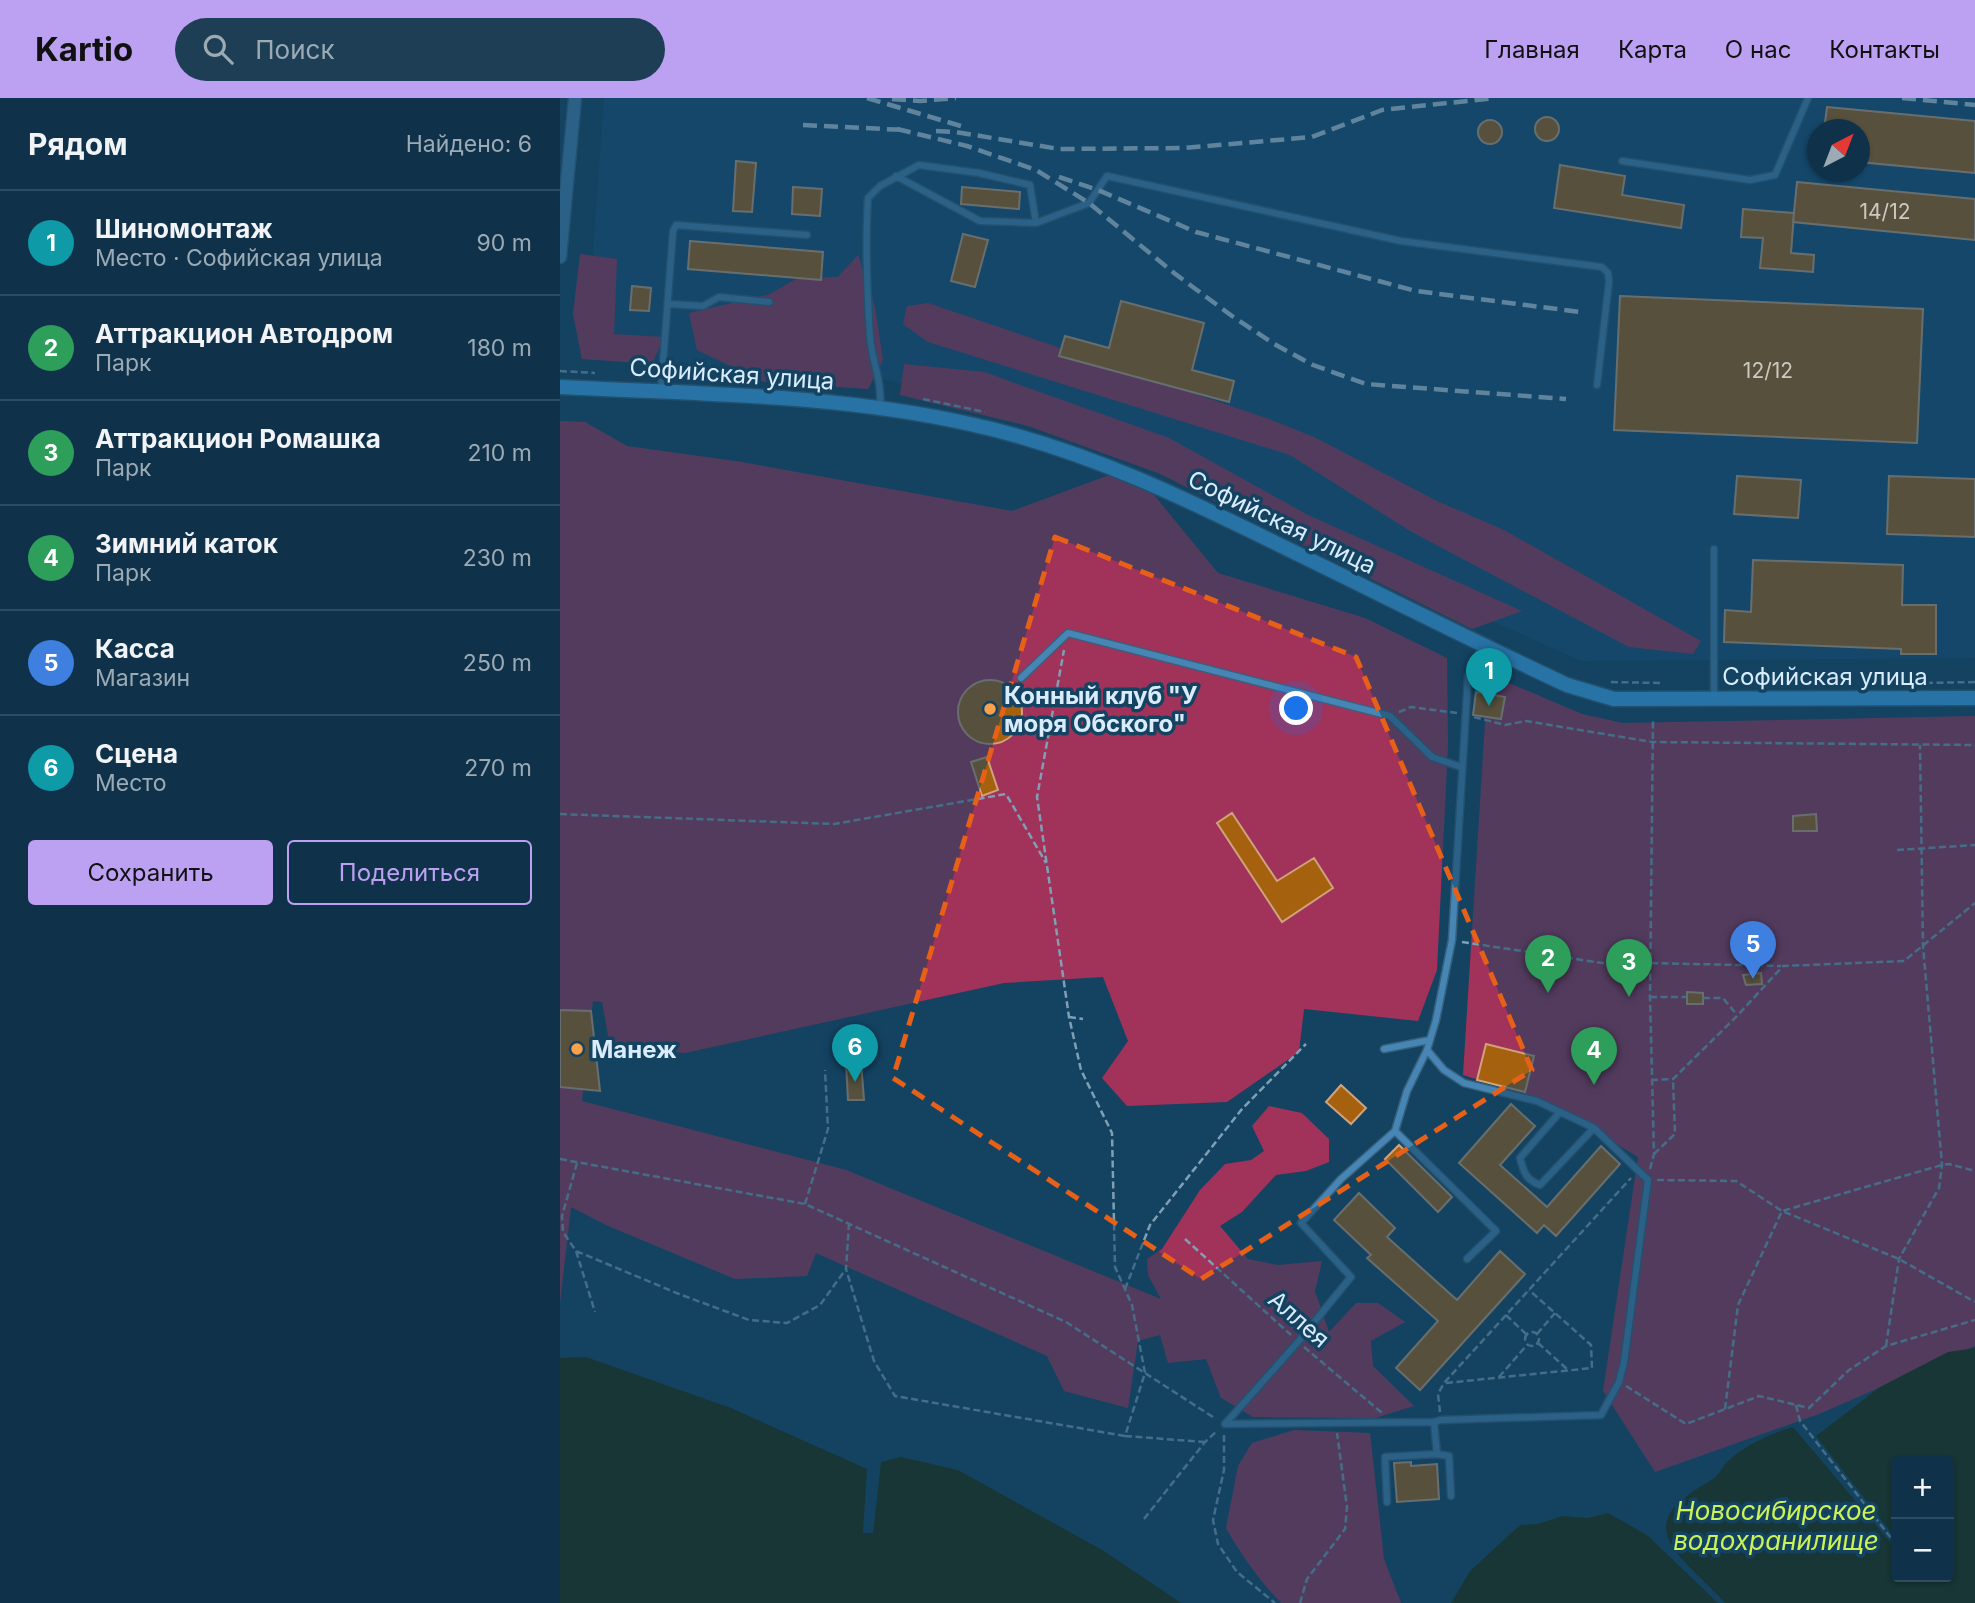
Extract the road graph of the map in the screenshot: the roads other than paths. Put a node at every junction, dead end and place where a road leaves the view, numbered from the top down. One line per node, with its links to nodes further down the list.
1 (575, 98): 7 (street)
2 (1808, 98): 3 (lane)
3 (1622, 161)
4 (896, 176): 5 (lane); 5 (lane); 13 (lane)
5 (1035, 223): 10 (lane)
6 (807, 234): 9 (lane)
7 (560, 257)
8 (769, 302): 9 (lane)
9 (668, 304): 12 (lane)
10 (1597, 386)
11 (560, 387): 12 (main road, Софийская улица)
12 (661, 392): 13 (main road, Софийская улица)
13 (879, 408): 15 (main road, Софийская улица)
14 (1714, 549): 18 (lane)
15 (1483, 645): 18 (main road, Софийская улица); 19 (lane)
16 (1021, 678): 19 (lane)
17 (1975, 698): 18 (main road, Софийская улица)
18 (1714, 699)
19 (1461, 767): 20 (lane)
20 (1430, 1040): 21 (lane); 22 (lane)
21 (1384, 1049)
22 (1427, 1050): 23 (lane); 25 (lane)
23 (1560, 1112): 24 (lane); 24 (lane)
24 (1594, 1128): 27 (lane)
25 (1395, 1131): 26 (lane); 27 (lane)
26 (1467, 1259)
27 (1437, 1421): 28 (lane)
28 (1437, 1454): 29 (lane); 30 (lane)
29 (1451, 1496)
30 (1387, 1502)

